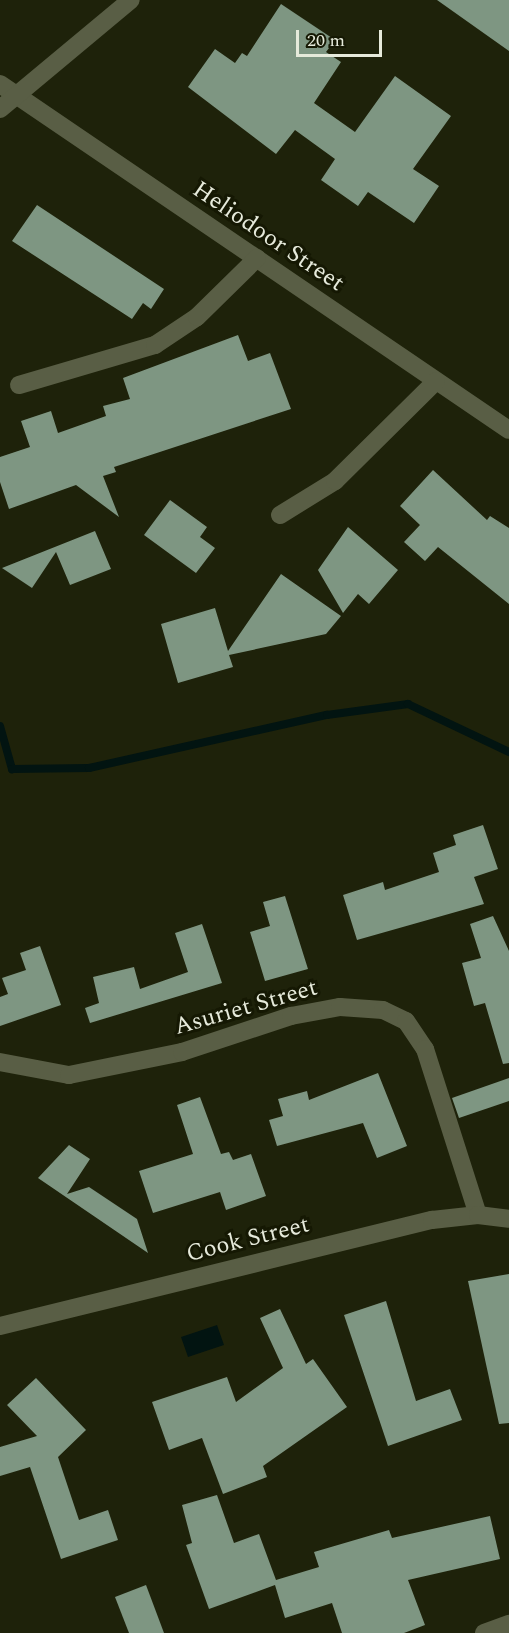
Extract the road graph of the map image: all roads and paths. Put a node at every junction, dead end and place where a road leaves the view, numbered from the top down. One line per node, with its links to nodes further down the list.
1 (130, 0): 3 (street)
2 (0, 84): 3 (street, Heliodoor Street)
3 (16, 95): 4 (street); 5 (street, Heliodoor Street)
4 (0, 109)
5 (257, 258): 6 (street, Heliodoor Street); 7 (street)
6 (436, 381): 8 (street, Heliodoor Street); 9 (street)
7 (19, 385)
8 (509, 430)
9 (280, 515)
10 (0, 1062): 11 (street, Asuriet Street)
11 (478, 1215): 12 (street, Cook Street); 13 (street, Cook Street)
12 (509, 1219)
13 (0, 1326)
14 (509, 1624): 15 (street)
15 (484, 1633)

